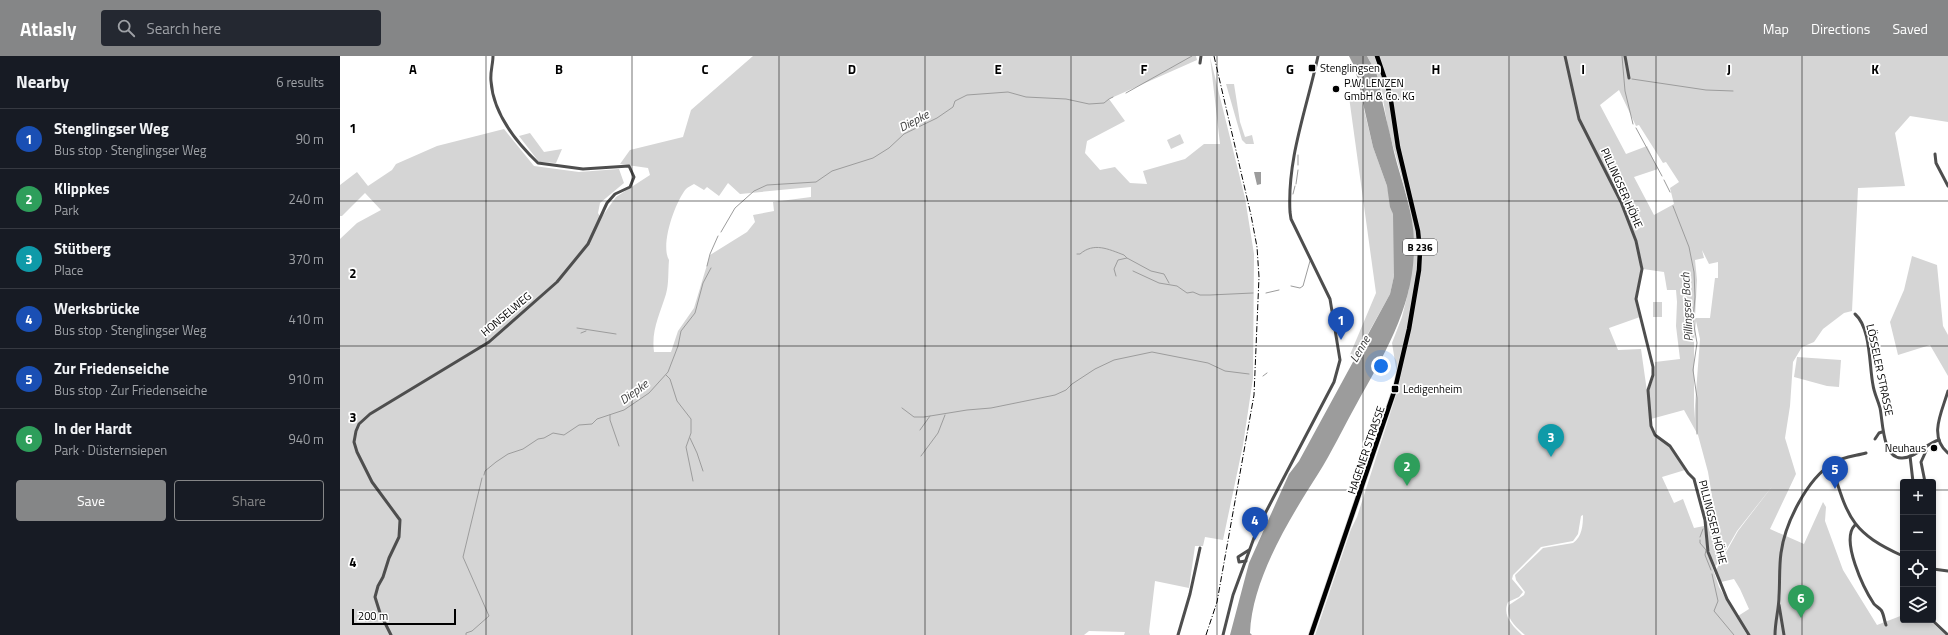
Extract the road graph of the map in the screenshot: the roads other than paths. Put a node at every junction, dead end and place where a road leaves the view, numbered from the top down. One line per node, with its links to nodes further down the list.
1 (493, 56): 35 (street, HONSELWEG)
2 (1201, 56): 7 (street)
3 (1318, 56): 27 (street)
4 (1377, 56): 38 (main road, HAGENER STRASSE / B 236)
5 (1565, 56): 39 (street, PILLINGSER HÖHE)
6 (1625, 56): 8 (street)
7 (1200, 63)
8 (1629, 78)
9 (1934, 154): 10 (street)
10 (1948, 186)
11 (1855, 314): 13 (street, LÖSSELER STRASSE)
12 (1948, 391): 15 (street)
13 (1882, 432): 14 (street, LÖSSELER STRASSE); 19 (street, LÖSSELER STRASSE)
14 (1875, 439)
15 (1939, 440): 16 (street); 18 (street)
16 (1924, 448): 19 (street); 23 (street)
17 (1866, 453): 20 (street)
18 (1948, 453)
19 (1910, 456): 22 (street)
20 (1831, 464): 21 (street); 24 (street)
21 (1824, 470): 24 (street); 32 (street)
22 (1913, 479)
23 (1924, 479)
24 (1836, 484): 25 (street)
25 (1855, 525): 28 (street); 34 (street)
26 (1200, 548): 36 (street)
27 (1249, 550): 29 (street); 29 (street)
28 (1900, 555)
29 (1246, 561): 37 (street)
30 (1936, 569): 31 (street)
31 (1948, 571)
32 (1778, 603): 40 (street); 41 (street)
33 (1935, 623): 42 (street)
34 (1886, 625)
35 (391, 635)
36 (1178, 635)
37 (1223, 635)
38 (1311, 635)
39 (1749, 635)
40 (1775, 635)
41 (1784, 635)
42 (1948, 635)

